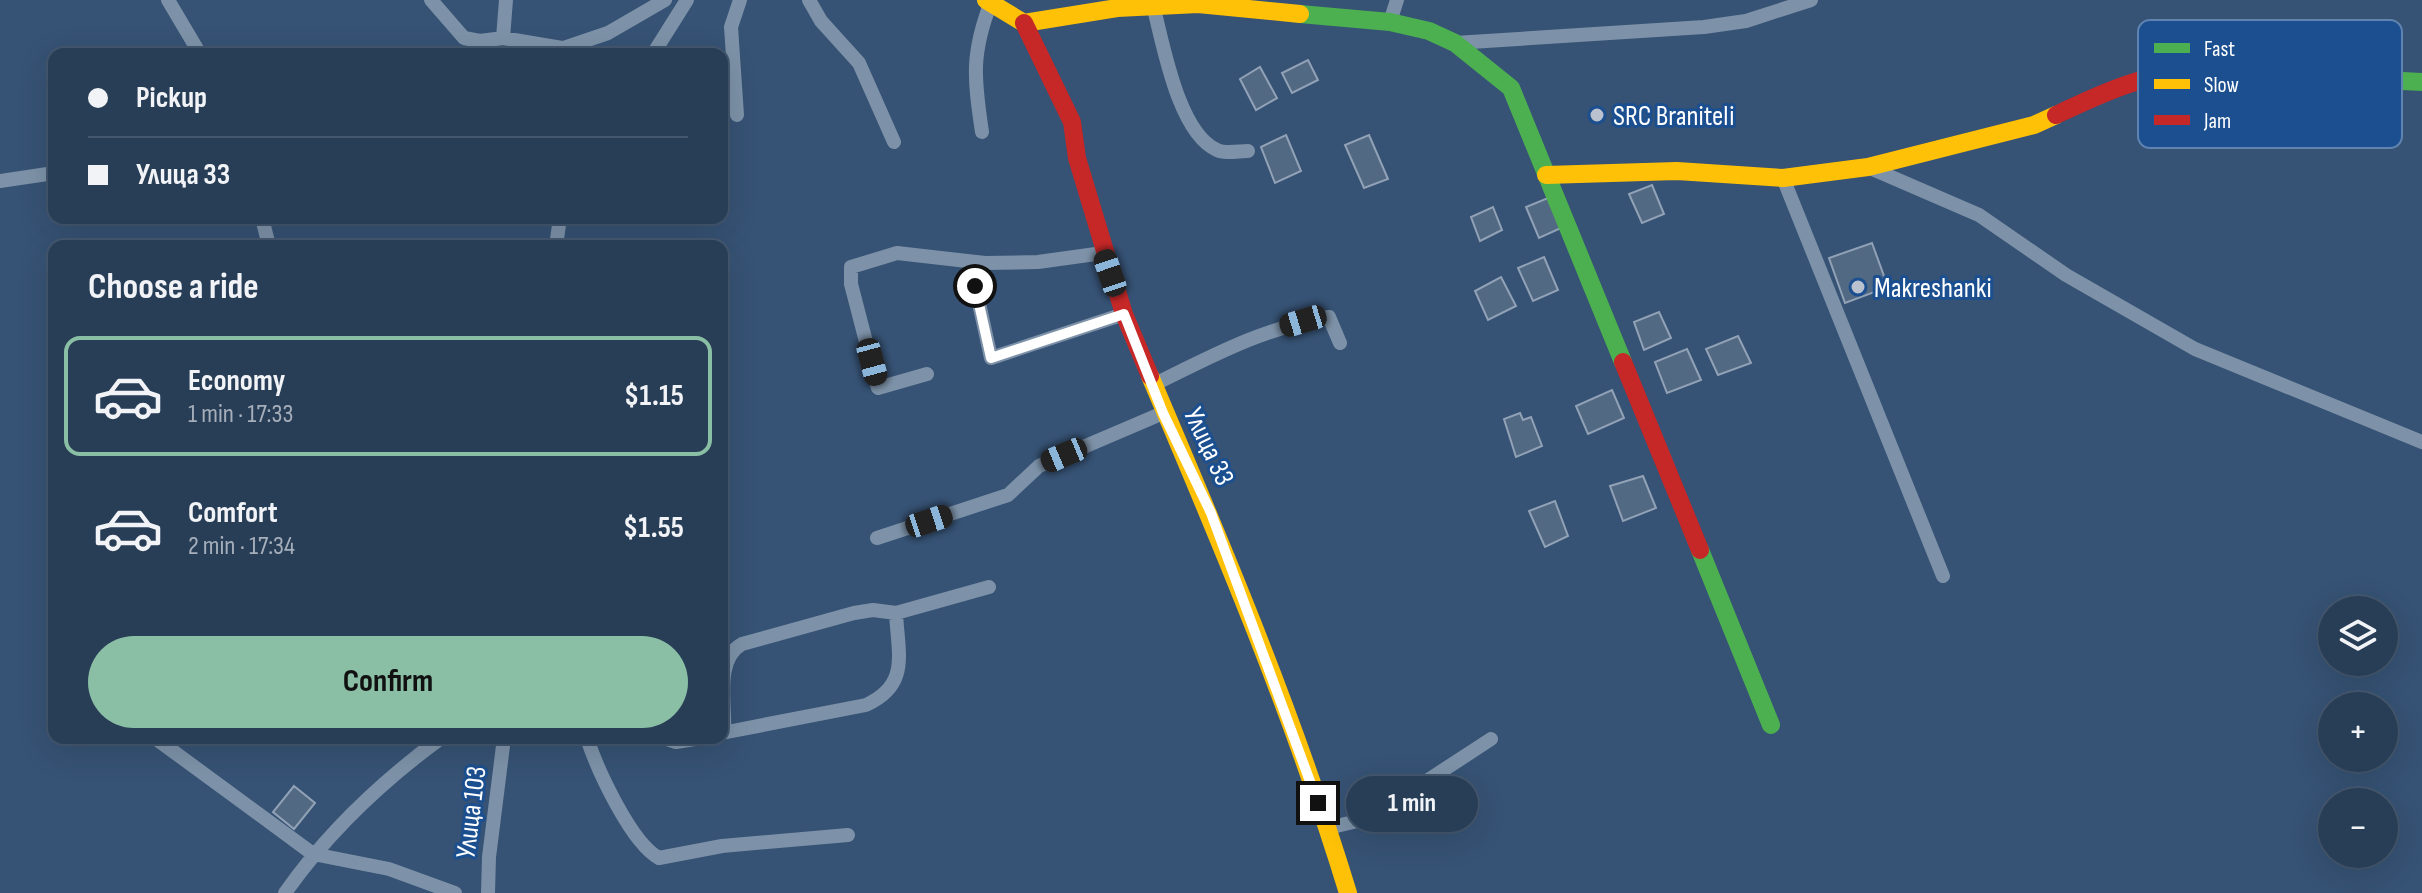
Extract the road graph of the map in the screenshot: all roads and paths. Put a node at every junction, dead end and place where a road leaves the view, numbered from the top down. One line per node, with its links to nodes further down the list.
1 (168, 0): 16 (street)
2 (431, 0): 14 (street)
3 (506, 0): 14 (street)
4 (665, 0): 17 (street)
5 (687, 0): 18 (street)
6 (740, 0): 22 (street)
7 (809, 0): 24 (street)
8 (1397, 0): 12 (street)
9 (1811, 0): 15 (street)
10 (989, 1): 13 (street); 23 (street)
11 (1153, 5): 12 (street); 13 (street); 25 (street)
12 (1390, 22): 15 (street)
13 (1024, 23): 31 (street, Улица 33)
14 (503, 38): 17 (street)
15 (1455, 43): 28 (street)
16 (196, 48)
17 (562, 48)
18 (657, 48)
19 (2402, 81): 21 (street)
20 (2138, 82): 26 (street)
21 (2422, 82)
22 (737, 115)
23 (982, 132)
24 (894, 142)
25 (1248, 151)
26 (1868, 167): 29 (street); 38 (street)
27 (48, 174): 30 (street)
28 (1546, 175): 29 (street); 44 (street)
29 (1783, 178): 40 (street)
30 (0, 181)
31 (1103, 253): 32 (street); 33 (street, Улица 33)
32 (970, 262): 33 (street); 35 (street)
33 (1124, 314): 36 (street, Улица 33)
34 (1340, 343): 36 (street)
35 (927, 374)
36 (1153, 385): 37 (street, Улица 33)
37 (1163, 413): 39 (street); 51 (street, Улица 33)
38 (2422, 442)
39 (877, 538)
40 (1943, 576)
41 (989, 587): 42 (street)
42 (896, 613): 43 (street); 45 (street)
43 (728, 660)
44 (1771, 725)
45 (728, 732)
46 (1491, 739): 51 (street)
47 (163, 744): 53 (street)
48 (434, 744): 53 (street)
49 (503, 744): 56 (street, Улица 103)
50 (589, 744): 52 (street)
51 (1328, 828): 57 (street, Улица 33)
52 (848, 835)
53 (313, 854): 54 (street); 55 (street)
54 (285, 893)
55 (455, 893)
56 (488, 893)
57 (1348, 893)

